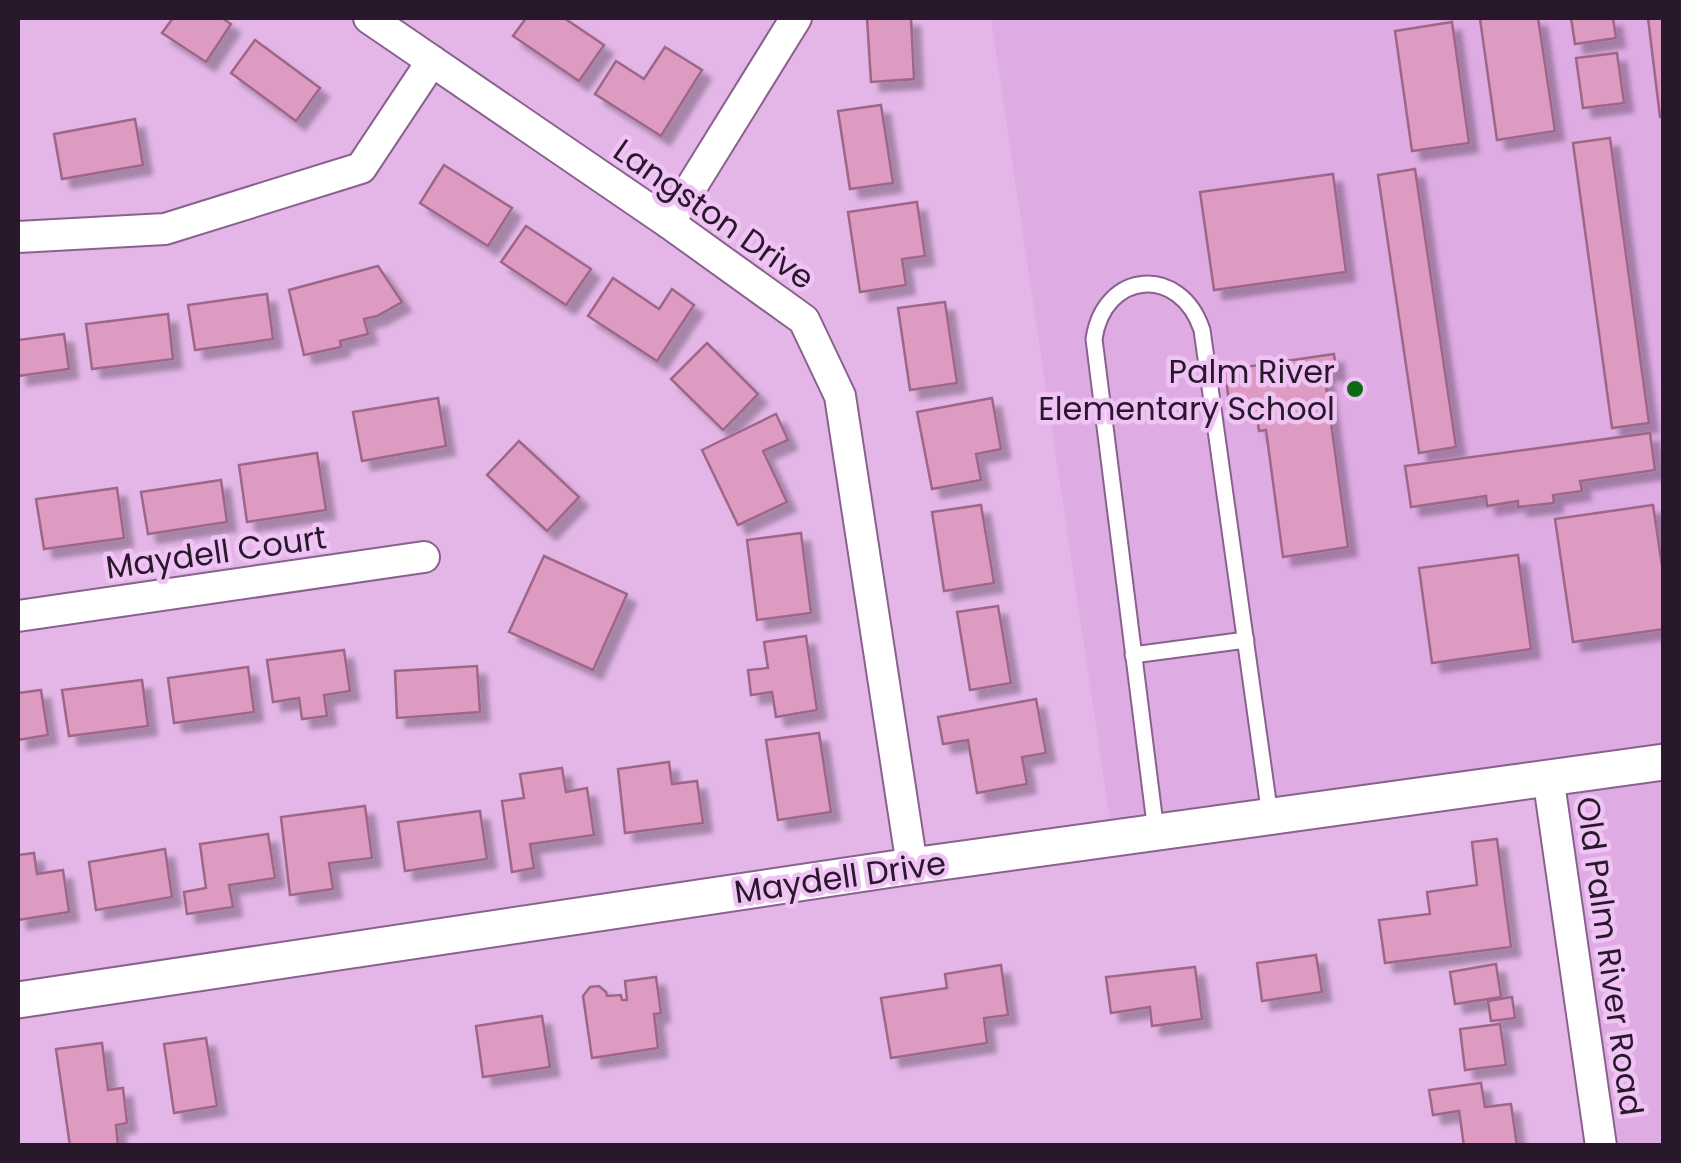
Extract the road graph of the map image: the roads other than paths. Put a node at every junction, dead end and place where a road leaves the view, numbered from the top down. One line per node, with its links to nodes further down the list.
1 (370, 18): 3 (street, Langston Drive)
2 (796, 18): 4 (street)
3 (432, 60): 4 (street, Langston Drive); 5 (street)
4 (669, 224): 14 (street, Langston Drive)
5 (18, 237)
6 (424, 557): 7 (street, Maydell Court)
7 (18, 616)
8 (1246, 640): 9 (lane); 9 (lane); 12 (lane)
9 (1134, 655): 13 (lane)
10 (1664, 762): 11 (street, Maydell Drive)
11 (1548, 776): 12 (street, Maydell Drive); 16 (street, Old Palm River Road)
12 (1270, 816): 13 (street, Maydell Drive)
13 (1156, 832): 14 (street, Maydell Drive)
14 (912, 866): 15 (street, Maydell Drive)
15 (18, 1000)
16 (1602, 1146)

